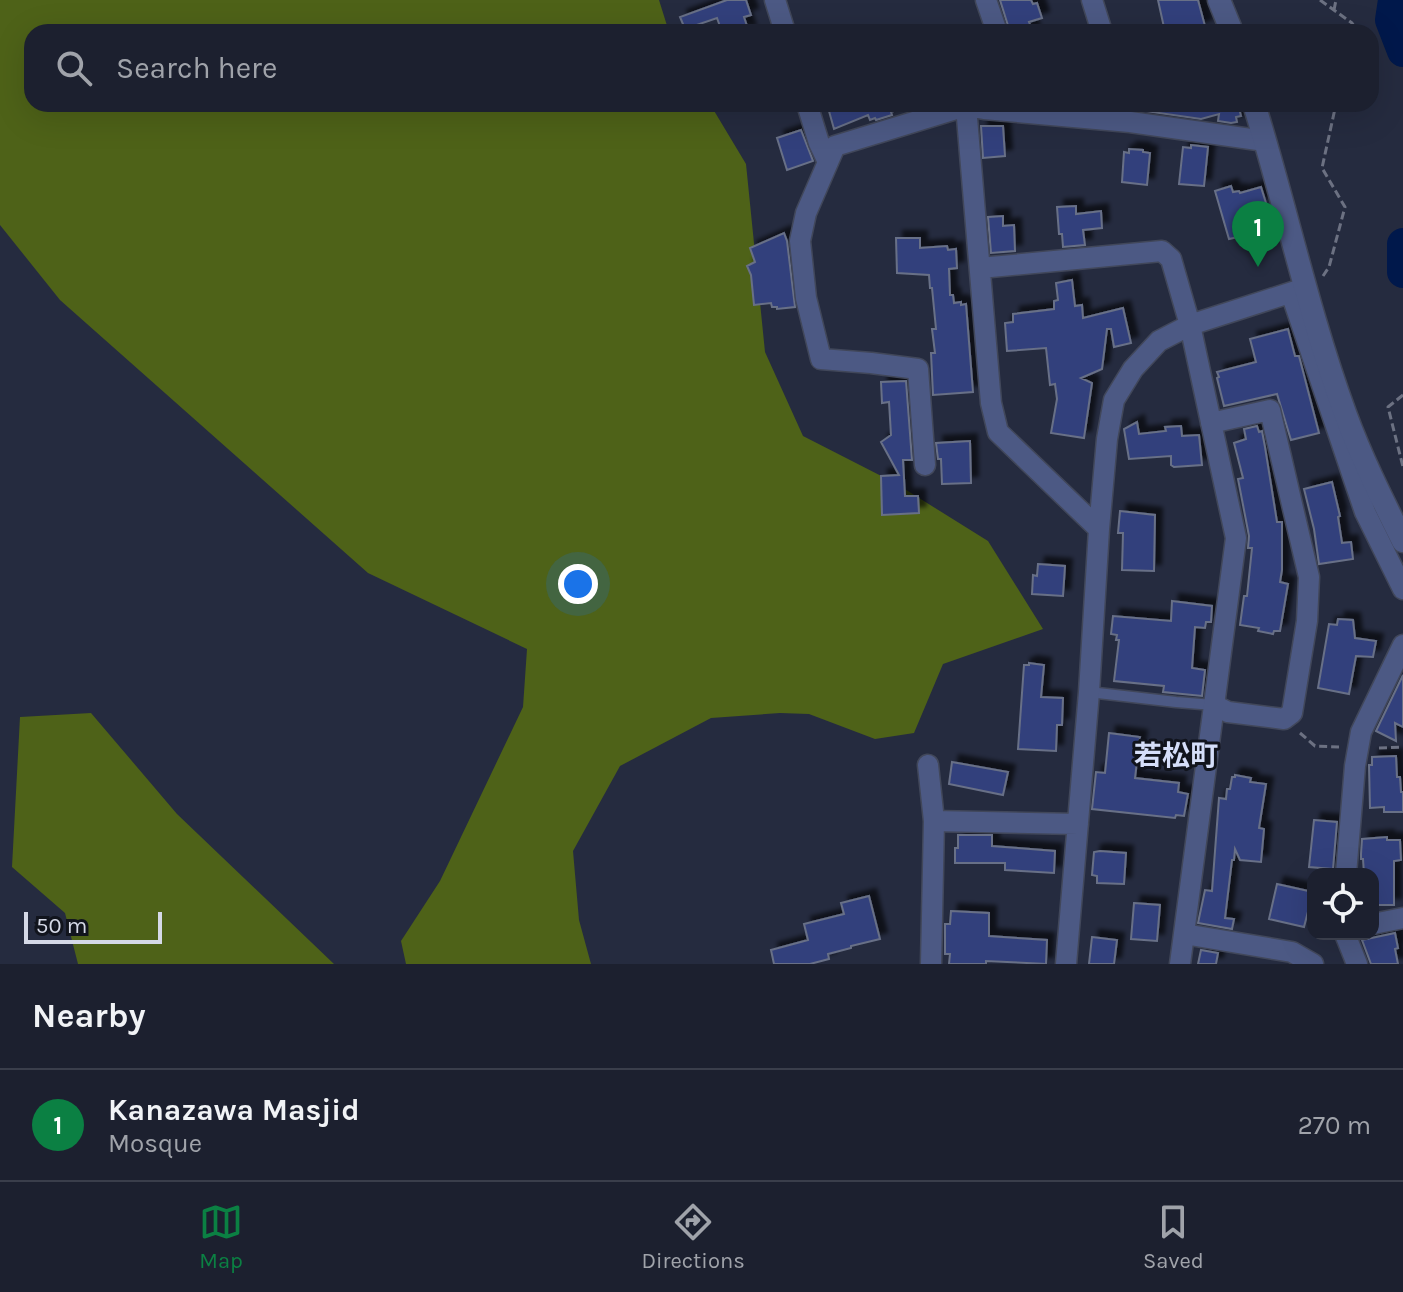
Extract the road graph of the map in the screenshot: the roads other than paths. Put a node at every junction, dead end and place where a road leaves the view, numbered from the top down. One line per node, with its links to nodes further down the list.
1 (775, 0): 5 (street)
2 (986, 0): 6 (street)
3 (1092, 0): 7 (street)
4 (1219, 0): 8 (street)
5 (782, 24)
6 (994, 24)
7 (1100, 24)
8 (1229, 24)
9 (809, 112): 16 (street)
10 (946, 112): 16 (street)
11 (967, 112): 17 (street)
12 (1107, 112): 14 (street)
13 (1256, 112): 15 (street)
14 (1128, 113): 15 (street)
15 (1265, 141): 18 (street)
16 (828, 162): 21 (street)
17 (980, 268): 19 (street); 22 (street)
18 (1305, 288): 19 (street); 23 (street); 24 (street)
19 (1190, 325): 20 (street); 22 (street)
20 (1211, 423): 27 (street); 27 (street)
21 (925, 465)
22 (1099, 529): 26 (street)
23 (1403, 541)
24 (1403, 589)
25 (1403, 645): 31 (street)
26 (1089, 692): 27 (lane); 30 (street)
27 (1214, 705): 34 (street)
28 (928, 765): 29 (street)
29 (934, 821): 30 (street); 36 (street)
30 (1078, 824): 37 (street)
31 (1346, 868)
32 (1403, 918): 33 (street)
33 (1379, 923)
34 (1184, 934): 38 (street); 39 (street)
35 (1347, 940): 40 (street)
36 (925, 962)
37 (1066, 964)
38 (1180, 964)
39 (1313, 964)
40 (1357, 964)

